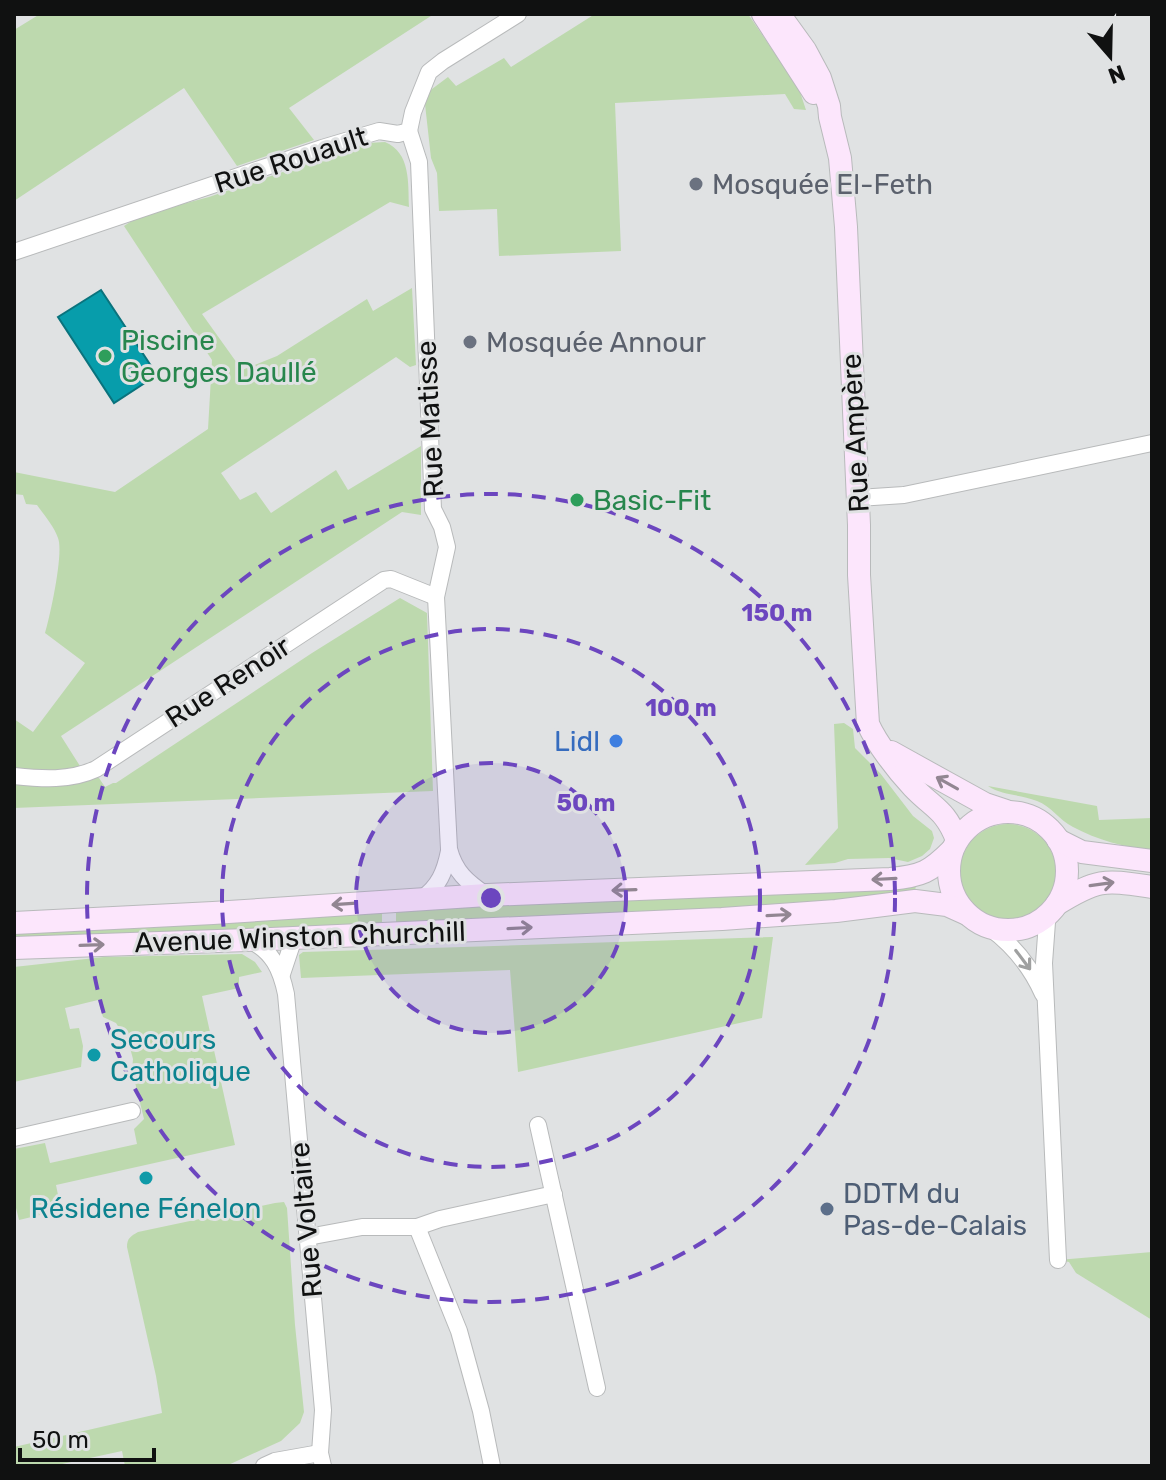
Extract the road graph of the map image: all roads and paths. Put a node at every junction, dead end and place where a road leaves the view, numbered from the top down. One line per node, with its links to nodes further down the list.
1 (518, 14): 3 (street)
2 (777, 17): 6 (main road, Rue Ampère)
3 (409, 131): 4 (street, Rue Rouault); 7 (street, Rue Matisse)
4 (14, 252)
5 (1152, 443): 6 (street)
6 (858, 498): 8 (main road, Rue Ampère)
7 (436, 597): 9 (street, Rue Renoir); 13 (street, Rue Matisse)
8 (882, 746): 10 (main road, one-way to 8); 12 (main road, Rue Ampère)
9 (14, 776)
10 (1015, 812): 11 (main road); 12 (main road)
11 (1058, 840): 14 (main road); 18 (main road)
12 (955, 845): 16 (main road, Avenue Winston Churchill, one-way to 16); 19 (main road)
13 (449, 849): 16 (street); 17 (street)
14 (1152, 861)
15 (1152, 887): 18 (main road, one-way to 15)
16 (487, 895): 17 (main road, Avenue Winston Churchill)
17 (421, 899): 20 (main road, Avenue Winston Churchill, one-way to 20)
18 (1054, 908): 21 (main road); 26 (street)
19 (967, 914): 21 (main road); 22 (main road, Avenue Winston Churchill, one-way to 19)
20 (14, 923)
21 (990, 928): 26 (street, one-way to 26)
22 (294, 938): 23 (main road, Avenue Winston Churchill); 25 (street, Rue Voltaire)
23 (247, 940): 24 (main road, Avenue Winston Churchill, one-way to 23); 25 (street)
24 (14, 948)
25 (282, 974): 32 (street, Rue Voltaire)
26 (1045, 1001): 33 (street)
27 (132, 1111): 29 (street)
28 (538, 1125): 30 (street)
29 (14, 1138)
30 (554, 1194): 31 (street); 34 (street)
31 (417, 1227): 32 (street); 37 (street)
32 (308, 1237): 35 (street, Rue Voltaire)
33 (1058, 1260)
34 (597, 1388)
35 (322, 1459): 36 (street)
36 (264, 1466)
37 (492, 1466)

